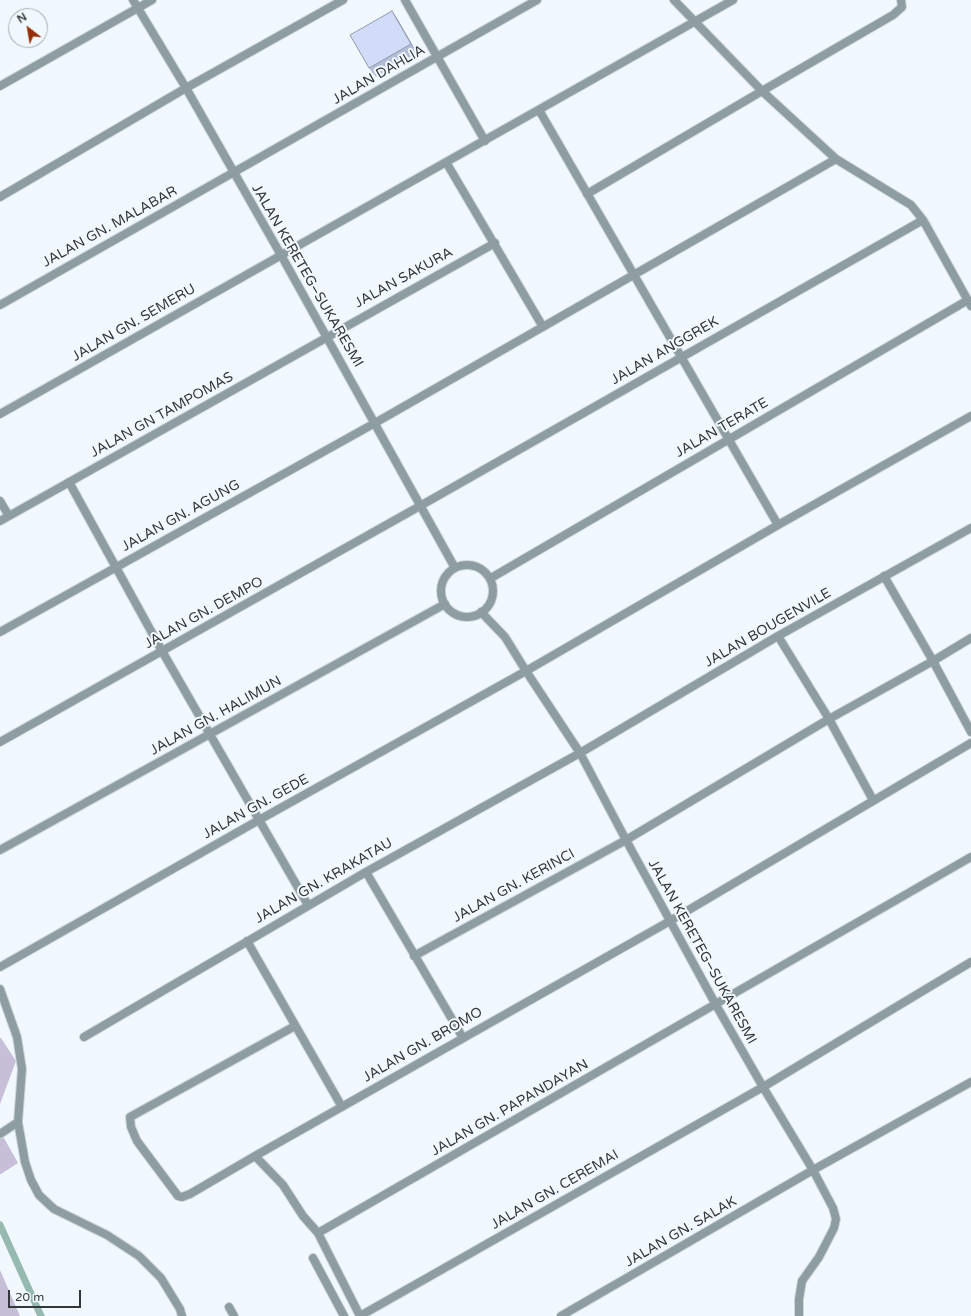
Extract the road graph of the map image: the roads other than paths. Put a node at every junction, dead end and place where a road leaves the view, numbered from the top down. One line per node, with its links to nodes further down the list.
1 (133, 0): 9 (street, JALAN KERETEG–SUKARESMI)
2 (152, 0): 9 (street)
3 (343, 0): 13 (street)
4 (405, 0): 11 (street)
5 (537, 0): 11 (street, JALAN DAHLIA)
6 (674, 0): 10 (street)
7 (733, 0): 10 (street, JALAN GN. SEMERU)
8 (901, 0): 14 (street)
9 (137, 8): 12 (street); 13 (street, JALAN KERETEG–SUKARESMI)
10 (694, 22): 14 (street); 15 (street, JALAN GN. SEMERU)
11 (437, 57): 16 (street); 19 (street, JALAN DAHLIA)
12 (0, 86)
13 (186, 88): 19 (street, JALAN KERETEG–SUKARESMI); 21 (street)
14 (762, 91): 17 (street); 20 (street)
15 (539, 110): 16 (street, JALAN GN. SEMERU); 20 (street)
16 (485, 141): 18 (street, JALAN GN. SEMERU)
17 (836, 159): 22 (street); 25 (street, JALAN GN. AGUNG)
18 (446, 162): 23 (street); 24 (street, JALAN GN. SEMERU)
19 (234, 173): 24 (street, JALAN KERETEG–SUKARESMI); 27 (street, JALAN GN. MALABAR)
20 (587, 194): 25 (street)
21 (0, 197)
22 (923, 220): 26 (street); 30 (street, JALAN ANGGREK)
23 (495, 243): 28 (street); 29 (street, JALAN SAKURA)
24 (281, 255): 29 (street, JALAN KERETEG–SUKARESMI); 31 (street, JALAN GN. SEMERU)
25 (634, 275): 28 (street, JALAN GN. AGUNG); 30 (street)
26 (969, 303): 34 (street, JALAN TERATE)
27 (0, 305)
28 (543, 327): 33 (street, JALAN GN. AGUNG)
29 (327, 337): 33 (street, JALAN KERETEG–SUKARESMI); 35 (street, JALAN GN TAMPOMAS)
30 (681, 357): 34 (street); 37 (street, JALAN ANGGREK)
31 (0, 414)
32 (971, 416): 40 (street, JALAN GN. GEDE)
33 (375, 423): 37 (street, JALAN KERETEG–SUKARESMI); 42 (street, JALAN GN. AGUNG)
34 (728, 439): 40 (street); 45 (street, JALAN TERATE)
35 (69, 482): 38 (street, JALAN GN TAMPOMAS); 42 (street)
36 (0, 501): 38 (street)
37 (420, 506): 43 (street, JALAN KERETEG–SUKARESMI); 51 (street, JALAN GN. DEMPO)
38 (9, 516): 39 (street, JALAN GN TAMPOMAS)
39 (0, 521)
40 (778, 525): 53 (street, JALAN GN. GEDE)
41 (971, 528): 44 (street, JALAN BOUGENVILE)
42 (116, 568): 48 (street, JALAN GN. AGUNG); 51 (street)
43 (455, 568): 45 (street); 46 (street)
44 (884, 576): 49 (street, JALAN BOUGENVILE); 52 (street)
45 (491, 578): 47 (street)
46 (445, 604): 47 (street); 56 (street, JALAN GN. HALIMUN)
47 (481, 612): 53 (street, JALAN KERETEG–SUKARESMI)
48 (0, 632)
49 (778, 636): 54 (street); 59 (street, JALAN BOUGENVILE)
50 (971, 638): 52 (street, JALAN GN. KERINCI)
51 (162, 651): 56 (street); 57 (street, JALAN GN. DEMPO)
52 (933, 661): 54 (street, JALAN GN. KERINCI); 55 (street)
53 (526, 671): 59 (street, JALAN KERETEG–SUKARESMI); 61 (street, JALAN GN. GEDE)
54 (829, 719): 60 (street); 62 (street, JALAN GN. KERINCI)
55 (971, 732)
56 (210, 735): 61 (street); 63 (street, JALAN GN. HALIMUN)
57 (0, 742)
58 (971, 743): 60 (street, JALAN GN. BROMO)
59 (580, 753): 62 (street, JALAN KERETEG–SUKARESMI); 65 (street, JALAN GN. KRAKATAU)
60 (873, 800): 67 (street, JALAN GN. BROMO)
61 (259, 820): 66 (street); 71 (street, JALAN GN. GEDE)
62 (626, 840): 67 (street, JALAN KERETEG–SUKARESMI); 69 (street, JALAN GN. KERINCI)
63 (0, 850)
64 (971, 857): 73 (street, JALAN GN. PAPANDAYAN)
65 (366, 872): 66 (street, JALAN GN. KRAKATAU); 69 (street)
66 (308, 905): 68 (street, JALAN GN. KRAKATAU)
67 (670, 921): 73 (street, JALAN KERETEG–SUKARESMI); 76 (street, JALAN GN. BROMO)
68 (247, 941): 74 (street); 75 (street, JALAN GN. KRAKATAU)
69 (414, 956): 76 (street)
70 (971, 962): 78 (street, JALAN GN. CEREMAI)
71 (0, 967)
72 (0, 989): 80 (street)
73 (716, 1004): 78 (street, JALAN KERETEG–SUKARESMI); 84 (street, JALAN GN. PAPANDAYAN)
74 (295, 1026): 79 (street); 82 (street, JALAN GN. BROMO)
75 (84, 1037)
76 (463, 1038): 79 (street, JALAN GN. BROMO)
77 (971, 1082): 83 (street, JALAN GN. SALAK)
78 (763, 1087): 83 (street, JALAN KERETEG–SUKARESMI); 90 (street, JALAN GN. CEREMAI)
79 (342, 1107): 82 (street, JALAN GN. BROMO)
80 (18, 1122): 81 (street); 87 (street)
81 (0, 1134)
82 (255, 1156): 84 (street)
83 (813, 1170): 91 (street, JALAN GN. SALAK); 92 (street, JALAN KERETEG–SUKARESMI)
84 (318, 1233): 90 (street)
85 (313, 1258): 89 (street)
86 (230, 1307): 88 (street)
87 (182, 1316)
88 (234, 1316)
89 (344, 1316)
90 (360, 1316)
91 (561, 1316)
92 (799, 1316)

